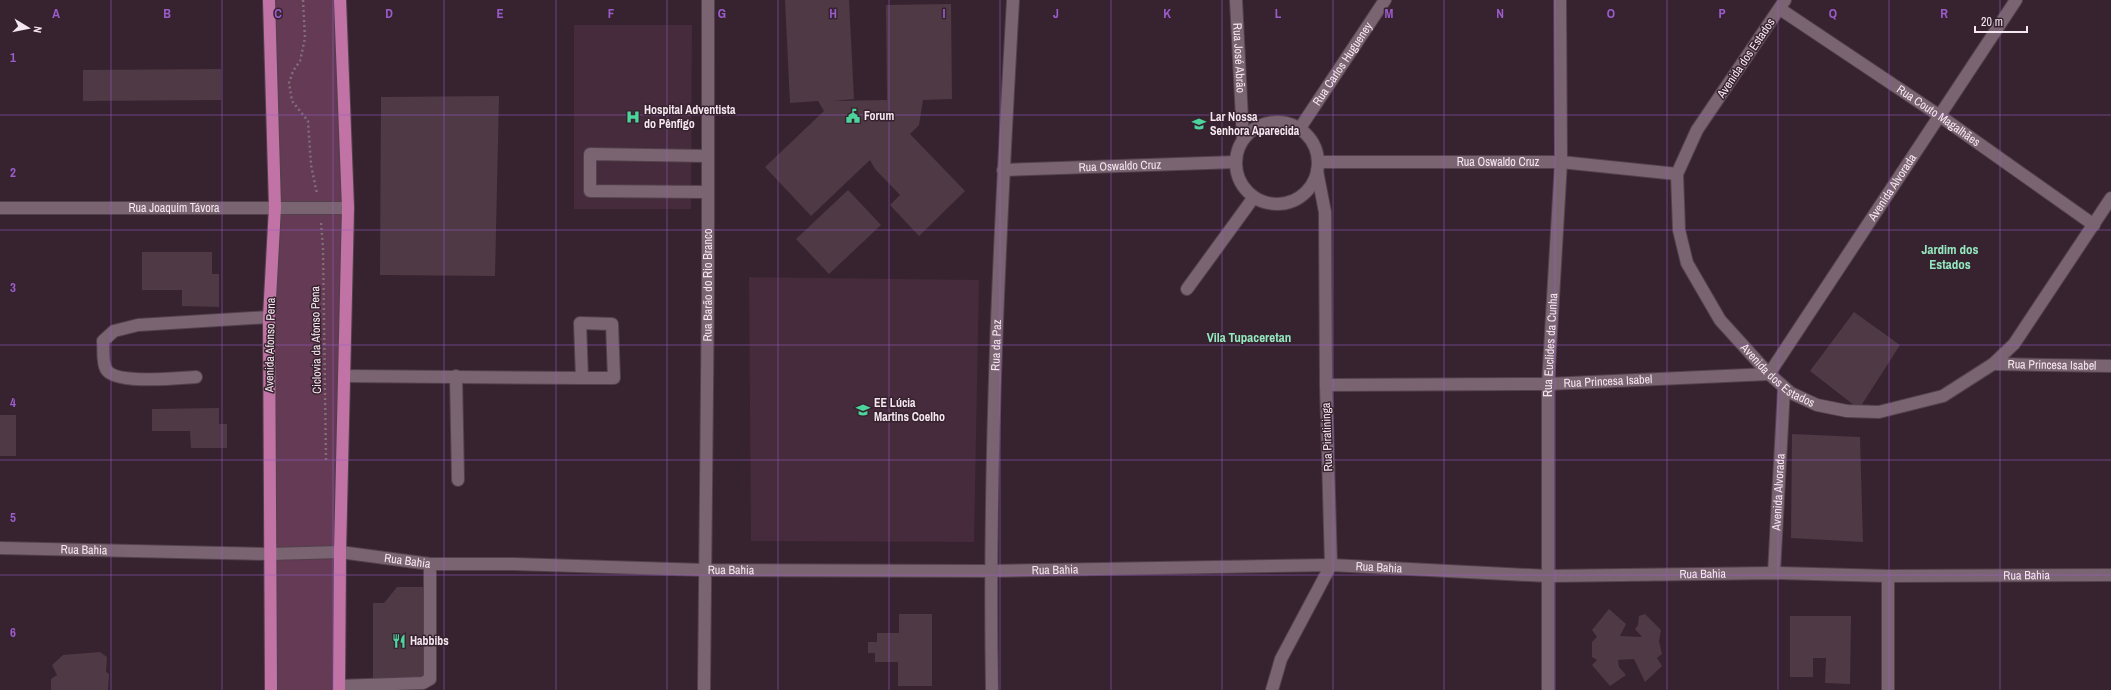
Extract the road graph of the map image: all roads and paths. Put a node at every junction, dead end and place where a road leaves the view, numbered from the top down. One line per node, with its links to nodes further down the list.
1 (269, 0): 23 (main road, Avenida Afonso Pena)
2 (303, 0): 26 (path, Ciclovia da Afonso Pena)
3 (340, 0): 25 (main road)
4 (708, 0): 14 (street, Rua Barão do Rio Branco)
5 (1013, 0): 18 (street, Rua da Paz)
6 (1236, 0): 13 (street, Rua José Abrão)
7 (1385, 0): 12 (street, Rua Carlos Hugueney)
8 (1560, 0): 16 (street, Rua Euclides da Cunha)
9 (2016, 0): 11 (street, Avenida Alvorada)
10 (1782, 4): 11 (street, Rua Couto Magalhães); 19 (street, Avenida dos Estados)
11 (1940, 116): 27 (street, Rua Couto Magalhães); 32 (street, Avenida Alvorada)
12 (1300, 128): 13 (street); 17 (street)
13 (1243, 139): 15 (street)
14 (707, 156): 20 (street, Rua Barão do Rio Branco); 20 (street)
15 (1236, 162): 18 (street, Rua Oswaldo Cruz); 21 (street)
16 (1561, 162): 17 (street, Rua Oswaldo Cruz); 19 (street, Rua Oswaldo Cruz); 38 (street, Rua Euclides da Cunha)
17 (1318, 167): 21 (street); 37 (street, Rua Piratininga)
18 (1003, 170): 48 (street, Rua da Paz)
19 (1677, 174): 32 (street, Avenida dos Estados)
20 (707, 192): 47 (street, Rua Barão do Rio Branco)
21 (1254, 197): 28 (street)
22 (2111, 198): 27 (street, Avenida dos Estados)
23 (276, 207): 24 (street, Rua Joaquim Távora); 26 (street, Rua Joaquim Távora); 29 (main road, Avenida Afonso Pena)
24 (0, 208)
25 (348, 208): 26 (street, Rua Joaquim Távora); 33 (main road)
26 (319, 209): 40 (path, Ciclovia da Afonso Pena)
27 (2094, 225): 30 (street, Avenida dos Estados)
28 (1187, 289)
29 (269, 317): 35 (street); 44 (main road, Avenida Afonso Pena)
30 (1993, 364): 31 (street, Rua Princesa Isabel); 39 (street, Avenida dos Estados)
31 (2111, 366)
32 (1769, 374): 38 (street, Rua Princesa Isabel); 39 (street, Avenida dos Estados)
33 (344, 376): 34 (street); 43 (main road)
34 (456, 376): 36 (street); 41 (street)
35 (196, 377)
36 (582, 378): 36 (street)
37 (1326, 384): 38 (street, Rua Princesa Isabel); 46 (street, Rua Piratininga)
38 (1548, 384): 51 (street, Rua Euclides da Cunha)
39 (1784, 388): 49 (street, Avenida Alvorada)
40 (326, 463)
41 (458, 480)
42 (0, 548): 44 (street, Rua Bahia)
43 (340, 552): 44 (street, Rua Bahia); 45 (street, Rua Bahia); 53 (main road)
44 (269, 554): 54 (main road, Avenida Afonso Pena)
45 (430, 564): 47 (street, Rua Bahia); 53 (street)
46 (1331, 565): 48 (street, Rua Bahia); 51 (street, Rua Bahia); 57 (street, Rua Piratininga)
47 (704, 570): 48 (street, Rua Bahia); 55 (street, Rua Barão do Rio Branco)
48 (990, 571): 56 (street, Rua da Paz)
49 (1774, 573): 51 (street, Rua Bahia); 52 (street, Rua Bahia)
50 (2111, 575): 52 (street, Rua Bahia)
51 (1548, 576): 58 (street, Rua Euclides da Cunha)
52 (1888, 576): 59 (street)
53 (339, 688)
54 (271, 690)
55 (704, 690)
56 (992, 690)
57 (1272, 690)
58 (1548, 690)
59 (1888, 690)

